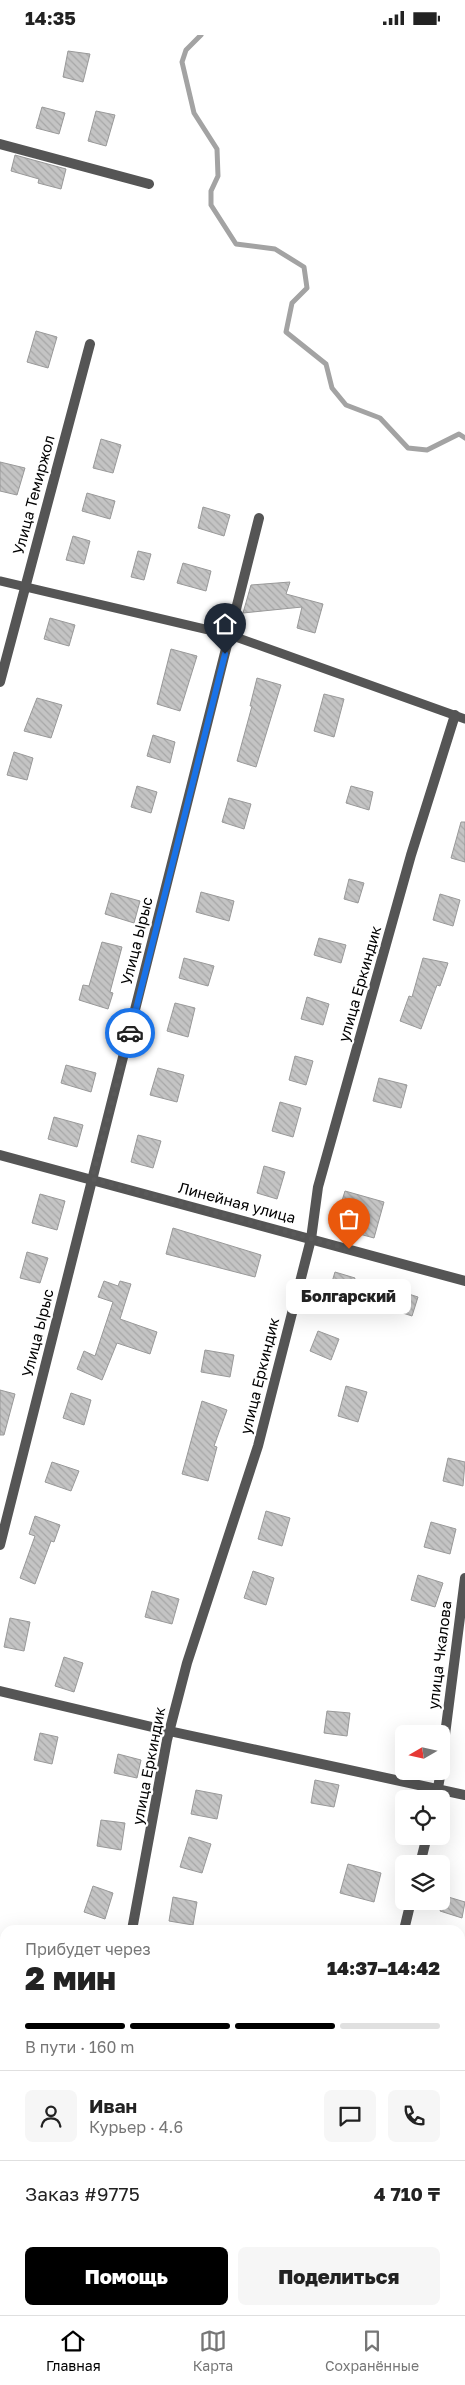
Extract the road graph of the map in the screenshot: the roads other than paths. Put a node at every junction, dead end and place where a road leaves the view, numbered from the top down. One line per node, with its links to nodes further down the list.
1 (0, 144): 2 (street)
2 (149, 184)
3 (90, 344): 6 (street, Улица Темиржол)
4 (260, 518): 7 (street, Улица Ырыс)
5 (0, 581): 6 (lane)
6 (24, 588): 7 (lane); 8 (street, Улица Темиржол)
7 (230, 635): 9 (lane); 11 (street, Улица Ырыс)
8 (0, 683)
9 (460, 717): 12 (street, улица Еркиндик)
10 (0, 1155): 11 (street, Линейная улица)
11 (92, 1179): 12 (street, Линейная улица); 14 (street, Улица Ырыс)
12 (311, 1239): 13 (street, Линейная улица); 18 (street, улица Еркиндик)
13 (465, 1281)
14 (0, 1545)
15 (465, 1578): 17 (street, улица Чкалова)
16 (0, 1691): 18 (street)
17 (446, 1725)
18 (169, 1731): 19 (street); 23 (street, улица Еркиндик)
19 (416, 1790)
20 (450, 1795): 21 (street)
21 (465, 1795)
22 (409, 1910): 24 (street)
23 (133, 1925)
24 (405, 1925)

